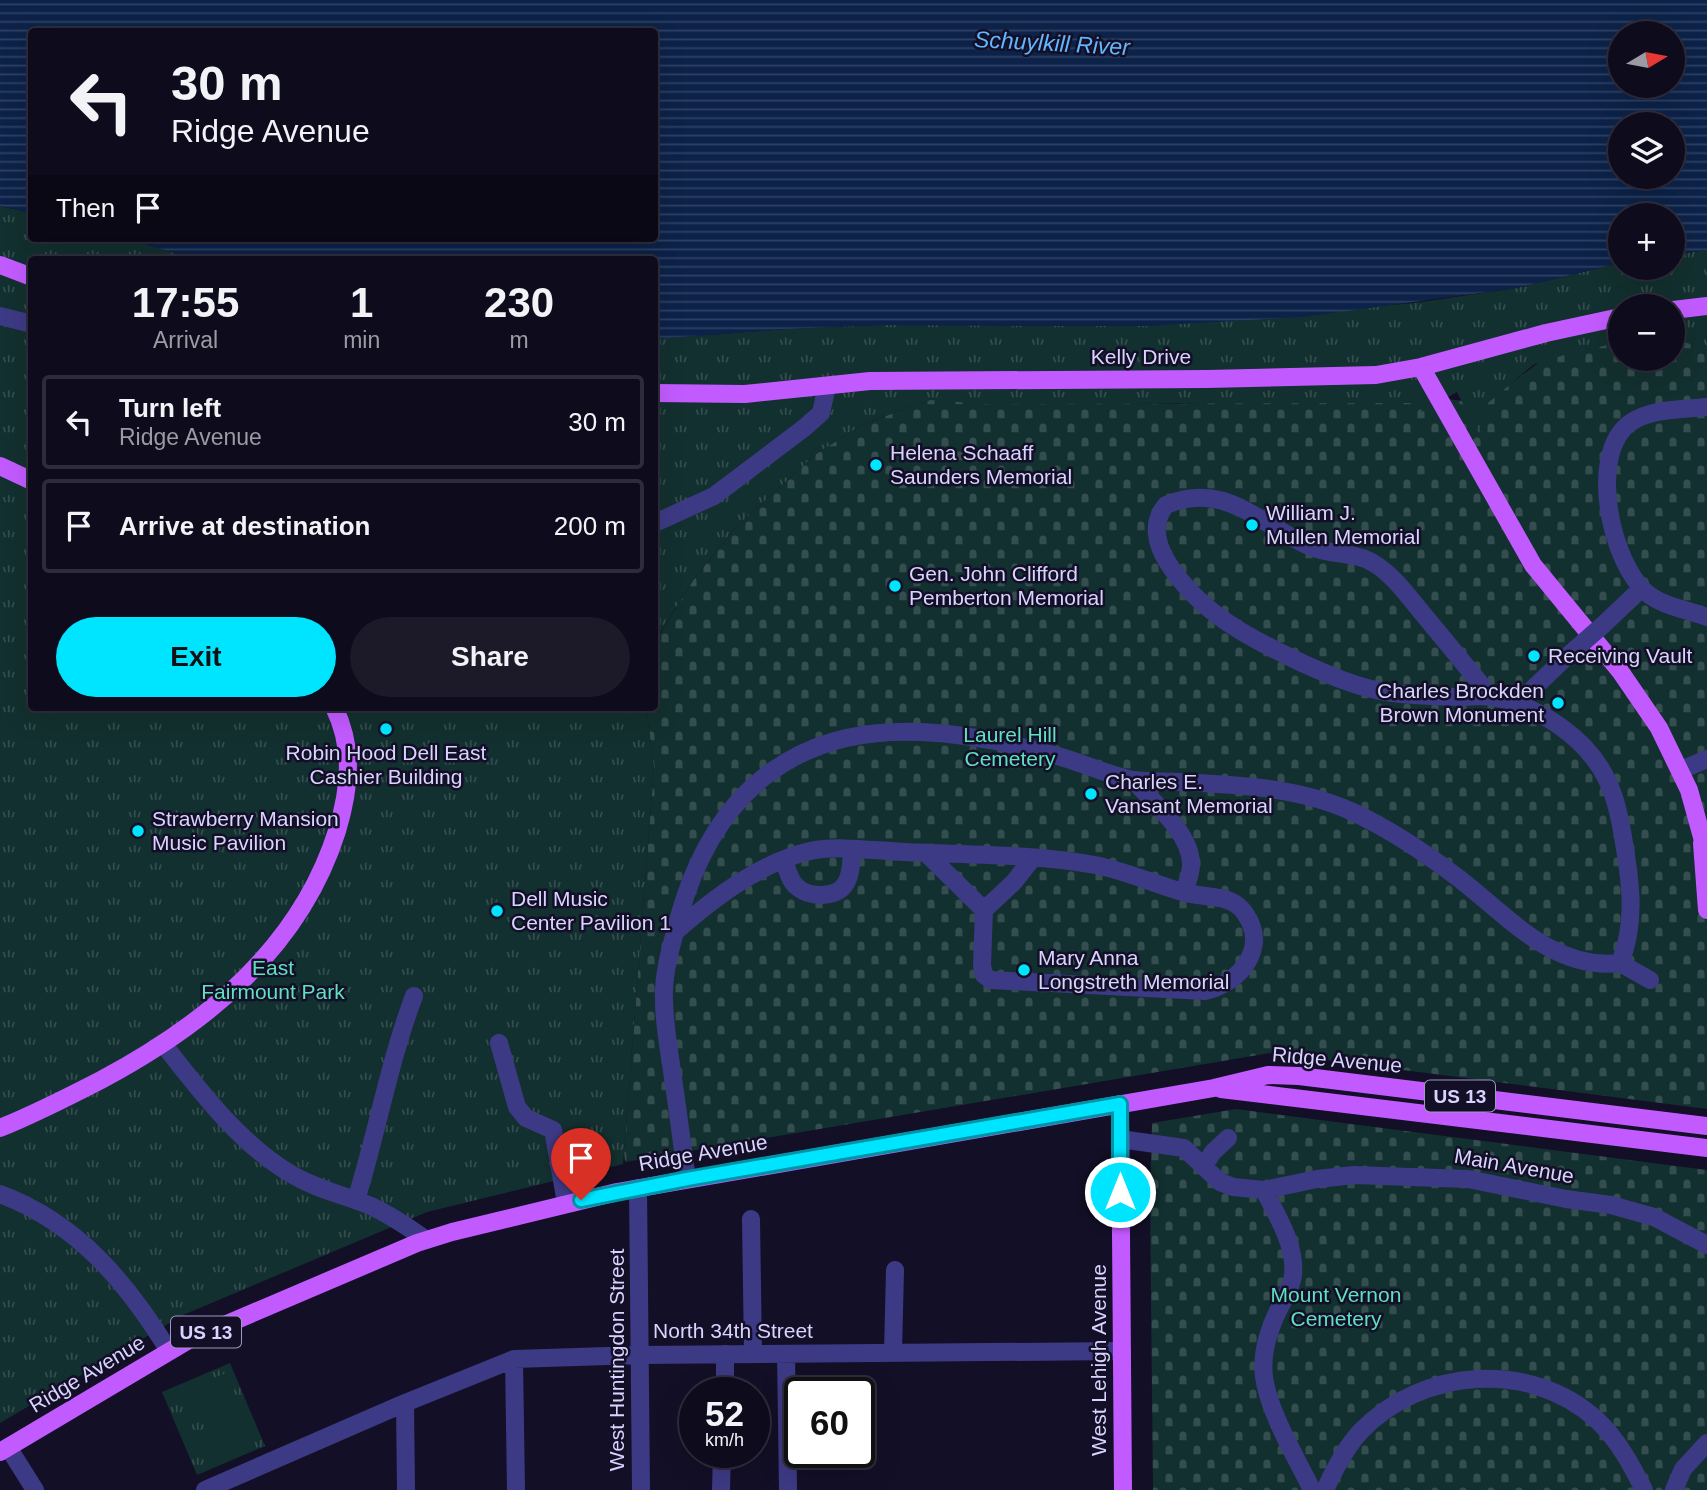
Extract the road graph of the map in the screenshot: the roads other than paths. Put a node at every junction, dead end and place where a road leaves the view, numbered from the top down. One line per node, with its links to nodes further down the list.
1 (0, 265): 2 (main road)
2 (28, 276)
3 (1707, 306): 4 (main road)
4 (1685, 309)
5 (0, 316): 7 (street)
6 (1608, 320): 8 (main road, Kelly Drive)
7 (28, 323)
8 (1421, 367): 9 (main road, Kelly Drive); 21 (main road)
9 (827, 386): 10 (main road, Kelly Drive); 14 (street)
10 (658, 393)
11 (1707, 407): 15 (street)
12 (0, 466): 13 (main road)
13 (28, 479)
14 (658, 522)
15 (1642, 588): 16 (street); 18 (street, bridge)
16 (1707, 617)
17 (1492, 697): 17 (street); 18 (street)
18 (1517, 704): 33 (street)
19 (336, 711): 37 (main road)
20 (1707, 759): 21 (street)
21 (1681, 770): 23 (main road)
22 (1133, 780): 29 (street); 32 (street); 33 (street)
23 (1701, 836): 26 (main road); 31 (main road)
24 (852, 850): 25 (street); 28 (street); 28 (street)
25 (926, 853): 27 (street); 30 (street)
26 (1707, 855)
27 (1032, 859): 29 (street); 30 (street)
28 (784, 861): 32 (street)
29 (1184, 892): 30 (street)
30 (984, 910)
31 (1707, 910)
32 (675, 932): 46 (street)
33 (1620, 963): 34 (street)
34 (1650, 980)
35 (414, 996): 50 (street)
36 (499, 1043): 51 (street)
37 (164, 1045): 41 (main road); 50 (street)
38 (1214, 1088): 39 (main road, Ridge Avenue / US 13); 40 (main road, Ridge Avenue / US 13); 44 (main road, Ridge Avenue / US 13)
39 (1120, 1104): 43 (main road, West Lehigh Avenue); 46 (main road, Ridge Avenue / US 13)
40 (1707, 1126)
41 (0, 1128)
42 (1228, 1138): 45 (street)
43 (1120, 1139): 45 (street, Main Avenue); 57 (main road, West Lehigh Avenue)
44 (1707, 1148)
45 (1204, 1166): 48 (street, Main Avenue)
46 (687, 1179): 47 (main road, Ridge Avenue / US 13)
47 (638, 1188): 51 (main road, Ridge Avenue / US 13); 62 (street, West Huntingdon Street)
48 (1264, 1191): 54 (street, Main Avenue); 77 (street)
49 (0, 1194): 56 (street)
50 (356, 1200): 53 (street)
51 (566, 1203): 53 (main road, Ridge Avenue / US 13)
52 (751, 1219): 60 (street)
53 (425, 1239): 56 (main road, Ridge Avenue / US 13)
54 (1707, 1245)
55 (895, 1270): 58 (street)
56 (169, 1352): 67 (main road, Ridge Avenue / US 13)
57 (1122, 1352): 58 (street, North 34th Street); 76 (main road, West Lehigh Avenue)
58 (894, 1353): 61 (street, North 34th Street)
59 (725, 1354): 60 (street, North 34th Street); 62 (street, North 34th Street); 64 (street)
60 (753, 1354): 61 (street, North 34th Street)
61 (786, 1354): 75 (street)
62 (639, 1355): 63 (street, North 34th Street); 73 (street, West Huntingdon Street)
63 (514, 1359): 65 (street, North 34th Street); 72 (street)
64 (725, 1377)
65 (405, 1403): 70 (street, North 34th Street); 71 (street)
66 (1707, 1443): 80 (street)
67 (4, 1450): 69 (street)
68 (722, 1468): 74 (street)
69 (35, 1490)
70 (205, 1490)
71 (406, 1490)
72 (516, 1490)
73 (640, 1490)
74 (721, 1490)
75 (788, 1490)
76 (1123, 1490)
77 (1312, 1490)
78 (1325, 1490): 79 (street)
79 (1644, 1490)
80 (1674, 1490)

